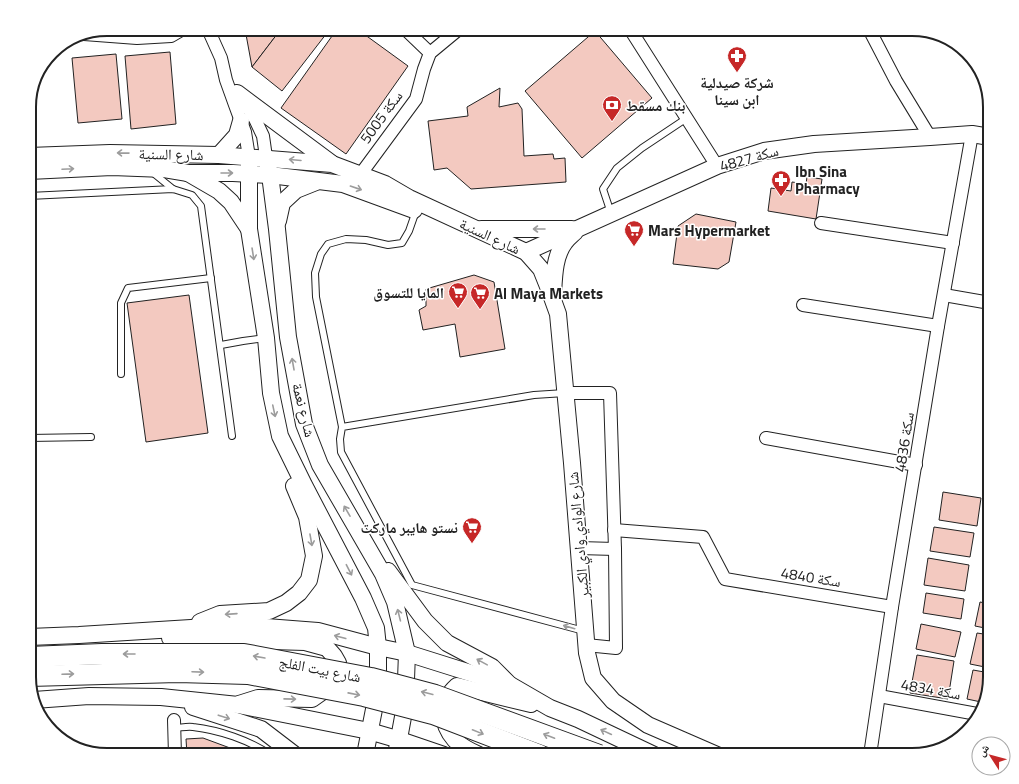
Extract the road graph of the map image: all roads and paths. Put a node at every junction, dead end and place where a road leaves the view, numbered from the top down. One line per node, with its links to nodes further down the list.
1 (110, 36): 2 (street)
2 (171, 36)
3 (211, 36): 9 (street, شارع نعمة)
4 (413, 36): 8 (street)
5 (450, 36): 8 (street)
6 (634, 36): 11 (street)
7 (873, 36): 15 (street)
8 (430, 52): 26 (street, سكة 5005)
9 (226, 80): 10 (street, شارع نعمة); 12 (street, شارع نعمة)
10 (237, 93): 19 (street, شارع نعمة); 20 (street)
11 (687, 118): 21 (street); 32 (lane)
12 (241, 121): 16 (street); 18 (street, شارع نعمة)
13 (972, 134): 14 (street, سكة 4827); 15 (street, سكة 4827); 38 (street, سكة 4836)
14 (983, 136)
15 (930, 137): 21 (street, سكة 4827)
16 (219, 154): 17 (street, شارع السنية, one-way to 17); 18 (street, شارع السنية)
17 (36, 156)
18 (249, 157): 19 (street, شارع السنية); 25 (street, شارع نعمة)
19 (266, 157): 20 (street, شارع السنية, one-way to 19); 27 (street, شارع نعمة)
20 (332, 164): 26 (street, شارع السنية)
21 (718, 166): 32 (street, سكة 4827)
22 (147, 168): 23 (street, شارع السنية, one-way to 22); 24 (street, شارع السنية); 29 (lane)
23 (36, 171)
24 (188, 173): 25 (street, شارع السنية, one-way to 25); 34 (street)
25 (250, 174): 27 (street, شارع السنية); 34 (street, شارع نعمة)
26 (360, 174): 36 (street, شارع السنية)
27 (270, 175): 28 (street, شارع السنية); 35 (street, شارع نعمة)
28 (322, 180): 31 (street, شارع السنية, one-way to 31); 35 (street)
29 (173, 189): 30 (lane); 40 (lane)
30 (36, 196)
31 (416, 211): 39 (street, شارع السنية); 50 (lane)
32 (611, 214): 37 (street, سكة 4827)
33 (821, 222): 38 (street)
34 (249, 229): 46 (street, شارع نعمة, one-way to 46)
35 (277, 229): 58 (street, شارع نعمة, one-way to 35)
36 (475, 229): 37 (street, one-way to 36); 39 (street, شارع السنية)
37 (578, 229): 39 (street, سكة 4827); 42 (street)
38 (953, 243): 41 (street, سكة 4836)
39 (526, 252): 42 (street, شارع الوادي وادي الكبير)
40 (211, 278): 47 (lane); 48 (lane)
41 (944, 295): 43 (street); 45 (street, سكة 4836)
42 (553, 301): 49 (street, شارع الوادي وادي الكبير)
43 (983, 302)
44 (803, 305): 45 (street)
45 (938, 326): 56 (street, سكة 4836)
46 (266, 338): 47 (lane); 52 (street, شارع نعمة, one-way to 52)
47 (221, 345): 51 (lane)
48 (121, 374)
49 (565, 393): 50 (lane); 57 (street); 59 (street, شارع الوادي وادي الكبير)
50 (342, 426): 65 (lane, one-way to 50)
51 (232, 436)
52 (280, 436): 62 (street, one-way to 62); 66 (street, شارع نعمة, one-way to 66)
53 (91, 437): 54 (lane)
54 (36, 438)
55 (766, 438): 56 (street)
56 (916, 465): 61 (street, سكة 4836)
57 (614, 530): 60 (street); 61 (street, سكة 4840)
58 (367, 545): 67 (street, شارع نعمة, one-way to 58); 70 (street, one-way to 58)
59 (579, 548): 60 (street); 65 (street, شارع الوادي وادي الكبير)
60 (615, 549): 65 (street)
61 (892, 607): 71 (street, سكة 4836)
62 (185, 628): 63 (street); 66 (street, one-way to 62)
63 (129, 632): 64 (street); 74 (street, one-way to 63)
64 (36, 637)
65 (586, 638): 88 (street, شارع الوادي وادي الكبير)
66 (378, 647): 67 (street); 78 (street, شارع نعمة)
67 (407, 653): 70 (street); 79 (street, شارع نعمة)
68 (36, 656): 86 (main road, شارع بيت الفلج, one-way to 68, bridge)
69 (36, 676): 85 (main road, شارع بيت الفلج, one-way to 85, bridge)
70 (512, 686): 75 (street)
71 (879, 696): 76 (street, سكة 4834); 89 (street, سكة 4836)
72 (161, 697): 73 (street); 74 (street); 82 (street, one-way to 82)
73 (40, 700)
74 (238, 705): 78 (street)
75 (550, 708): 84 (street); 87 (street, one-way to 75)
76 (973, 713)
77 (174, 724): 80 (street); 81 (lane)
78 (369, 732): 79 (street); 83 (street, شارع نعمة)
79 (398, 747)
80 (176, 748)
81 (262, 748)
82 (287, 748)
83 (366, 748)
84 (464, 748)
85 (522, 748)
86 (580, 748)
87 (639, 748)
88 (701, 748)
89 (871, 748)

